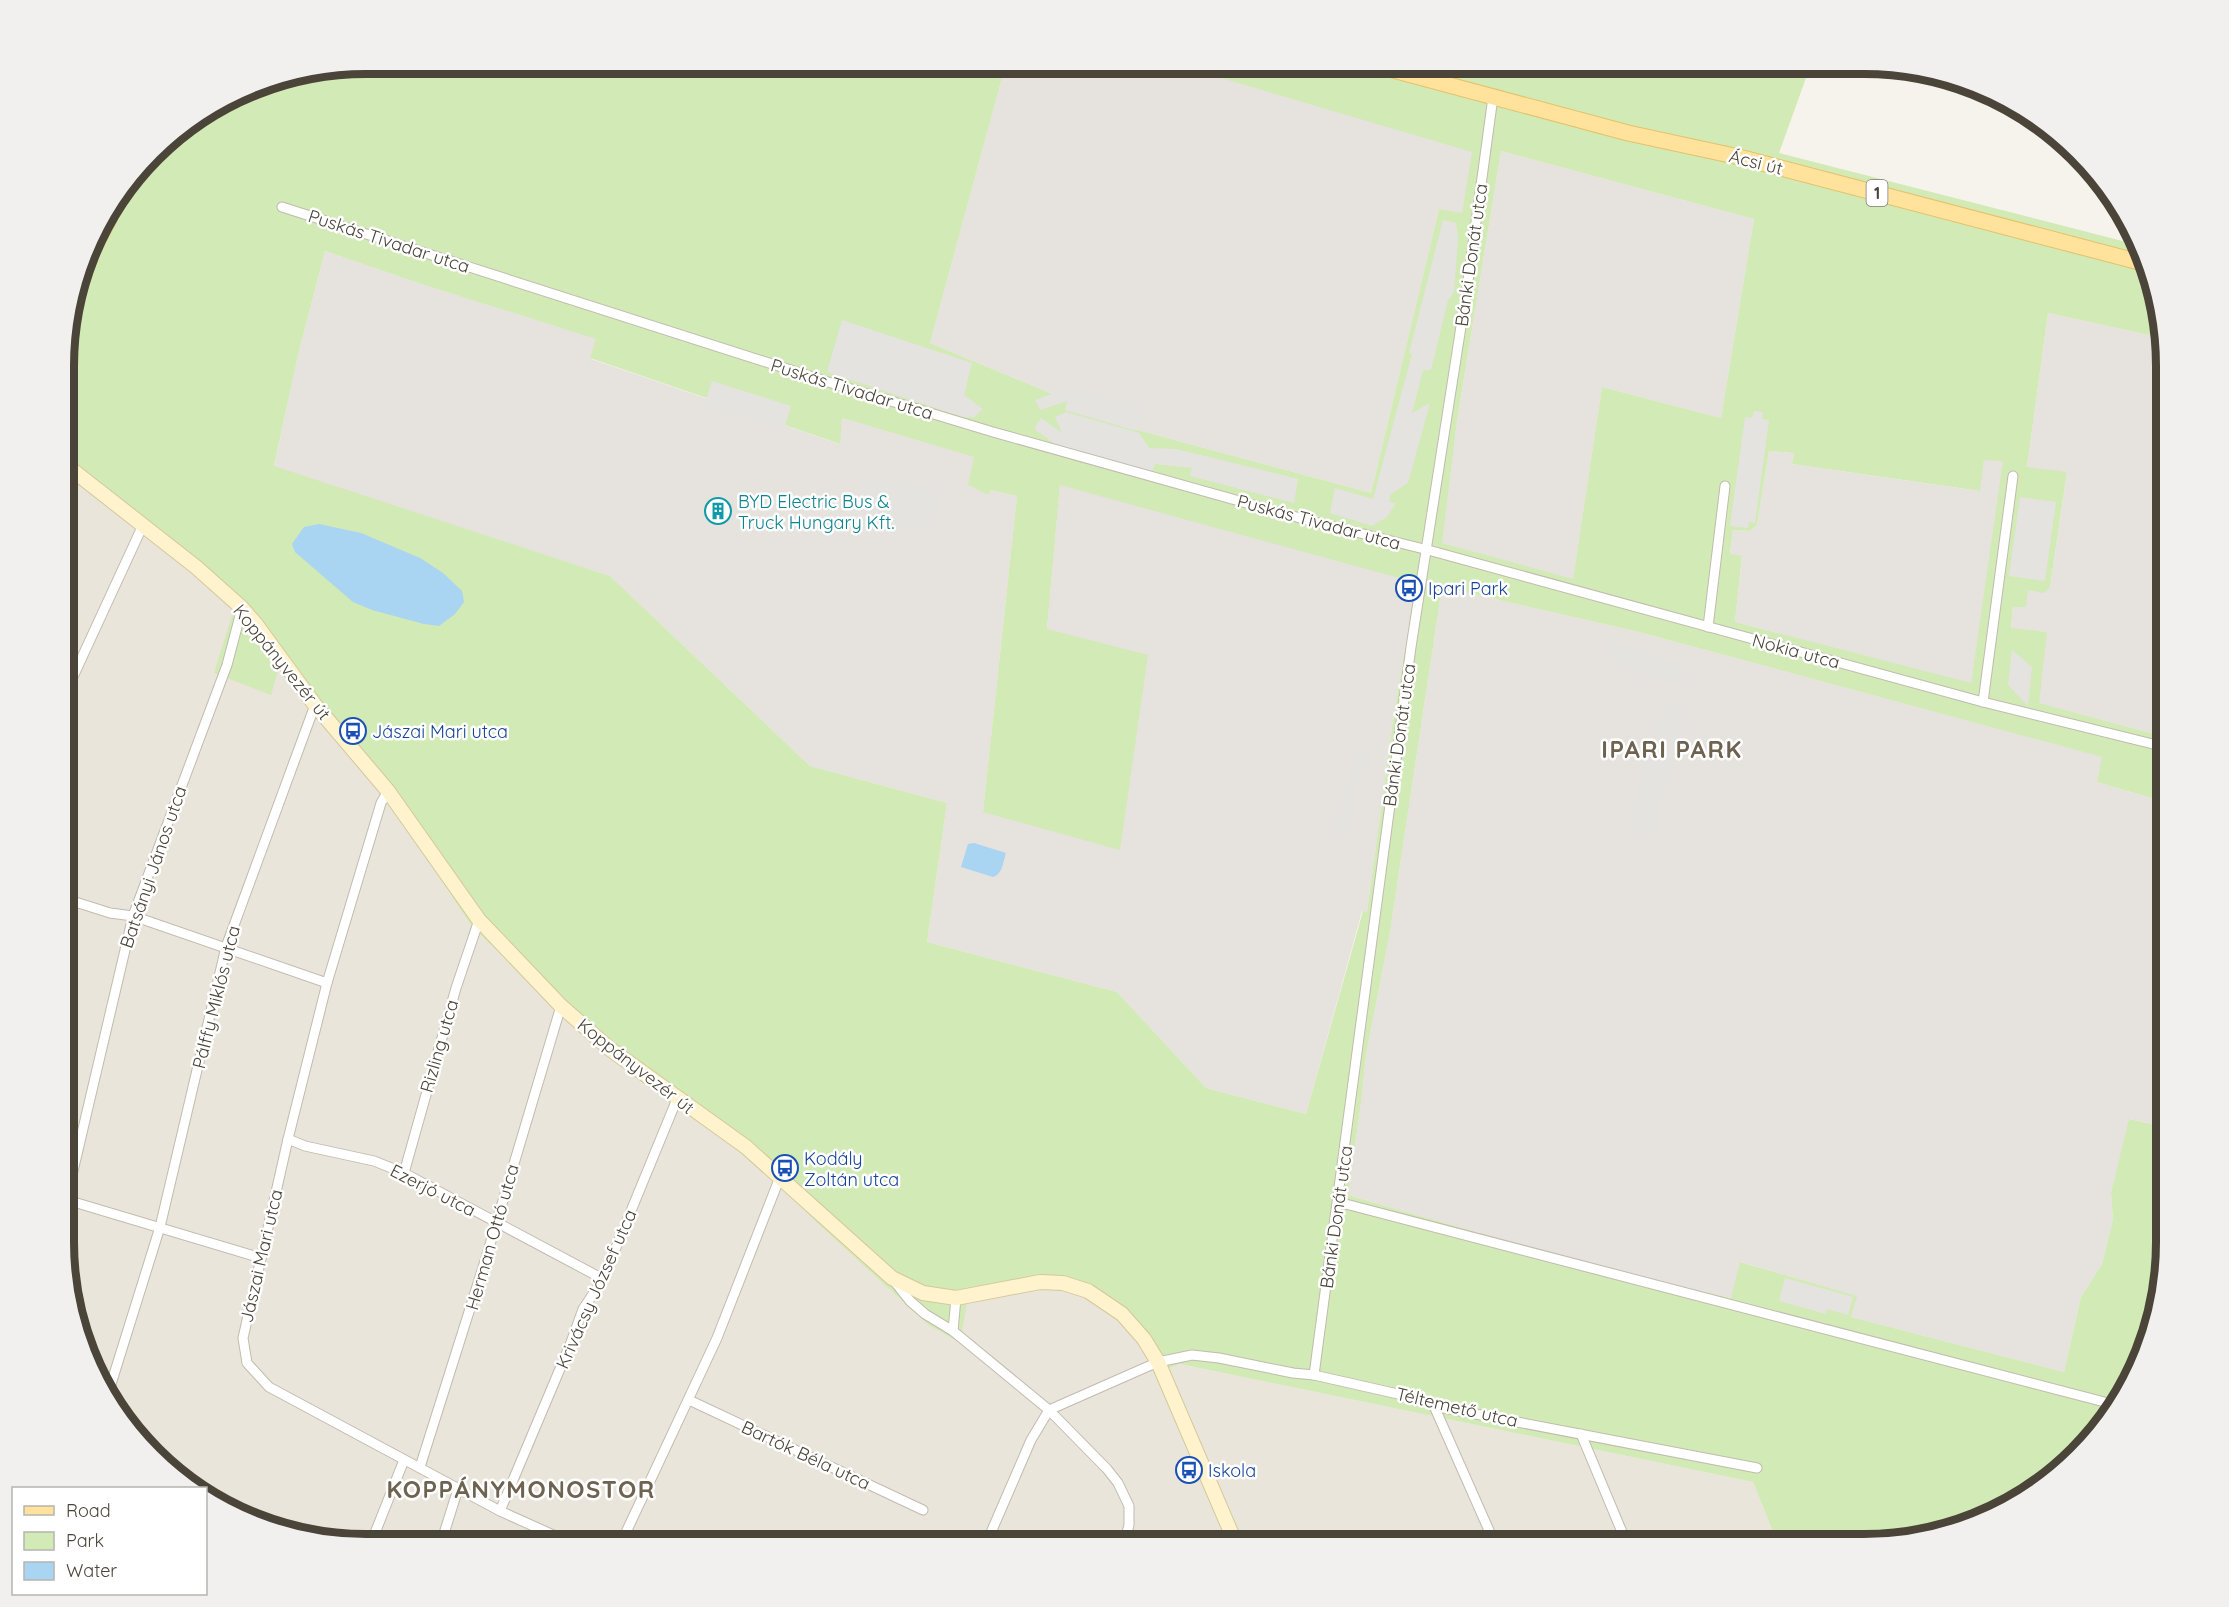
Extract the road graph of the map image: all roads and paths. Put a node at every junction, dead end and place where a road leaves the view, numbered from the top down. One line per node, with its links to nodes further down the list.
1 (1408, 74): 2 (main road, Ácsi út / 1)
2 (1493, 97): 4 (main road, Ácsi út / 1); 9 (street, Bánki Donát utca)
3 (282, 207): 9 (street, Puskás Tivadar utca)
4 (2136, 261)
5 (74, 471): 8 (street, Koppányvezér út)
6 (2013, 476): 13 (street)
7 (1725, 486): 11 (street)
8 (143, 525): 10 (street, Koppányvezér út); 12 (street)
9 (1428, 550): 11 (street, Nokia utca); 28 (street, Bánki Donát utca)
10 (242, 608): 14 (street, Koppányvezér út); 18 (street, Batsányi János utca)
11 (1708, 627): 13 (street, Nokia utca)
12 (74, 675)
13 (1983, 702): 15 (street, Nokia utca)
14 (315, 705): 16 (street, Koppányvezér út); 20 (street, Pálffy Miklós utca)
15 (2156, 745)
16 (388, 791): 19 (street, Koppányvezér út); 21 (street, Jászai Mari utca)
17 (74, 902): 18 (street)
18 (133, 916): 20 (street); 25 (street, Batsányi János utca)
19 (479, 920): 22 (street, Koppányvezér út); 26 (street, Rizling utca)
20 (226, 947): 21 (street); 31 (street, Pálffy Miklós utca)
21 (327, 983): 24 (street, Jászai Mari utca)
22 (561, 1006): 23 (street, Koppányvezér út); 30 (street, Herman Ottó utca)
23 (677, 1098): 27 (street, Koppányvezér út); 34 (street, Krivácsy József utca)
24 (288, 1139): 26 (street, Ezerjó utca); 32 (street, Jászai Mari utca)
25 (74, 1167)
26 (404, 1173): 30 (street, Ezerjó utca)
27 (780, 1177): 33 (street, Koppányvezér út); 40 (street)
28 (1338, 1202): 38 (street, Bánki Donát utca); 41 (street)
29 (74, 1203): 31 (street)
30 (496, 1222): 34 (street, Ezerjó utca); 46 (street, Herman Ottó utca)
31 (160, 1227): 32 (street); 39 (street, Pálffy Miklós utca)
32 (261, 1258): 45 (street, Jászai Mari utca)
33 (892, 1278): 35 (street, Koppányvezér út); 36 (street)
34 (603, 1279): 50 (street, Krivácsy József utca)
35 (956, 1298): 36 (street); 37 (street, Koppányvezér út)
36 (953, 1331): 43 (street)
37 (1158, 1362): 38 (street, Téltemető utca); 43 (street, Téltemető utca); 57 (street, Koppányvezér út)
38 (1314, 1375): 42 (street, Téltemető utca)
39 (111, 1384)
40 (689, 1400): 49 (street, Bartók Béla utca); 54 (street)
41 (2107, 1402)
42 (1434, 1406): 44 (street, Téltemető utca); 58 (street)
43 (1049, 1410): 55 (street); 56 (street)
44 (1581, 1434): 47 (street, Téltemető utca); 59 (street)
45 (404, 1460): 46 (street, Jászai Mari utca); 51 (street)
46 (420, 1467): 48 (street, Jászai Mari utca)
47 (1757, 1468)
48 (458, 1489): 50 (street, Jászai Mari utca); 52 (street)
49 (923, 1510)
50 (500, 1511): 53 (street, Jászai Mari utca)
51 (375, 1534)
52 (444, 1534)
53 (539, 1534)
54 (626, 1534)
55 (990, 1534)
56 (1126, 1534)
57 (1232, 1534)
58 (1491, 1534)
59 (1624, 1534)

